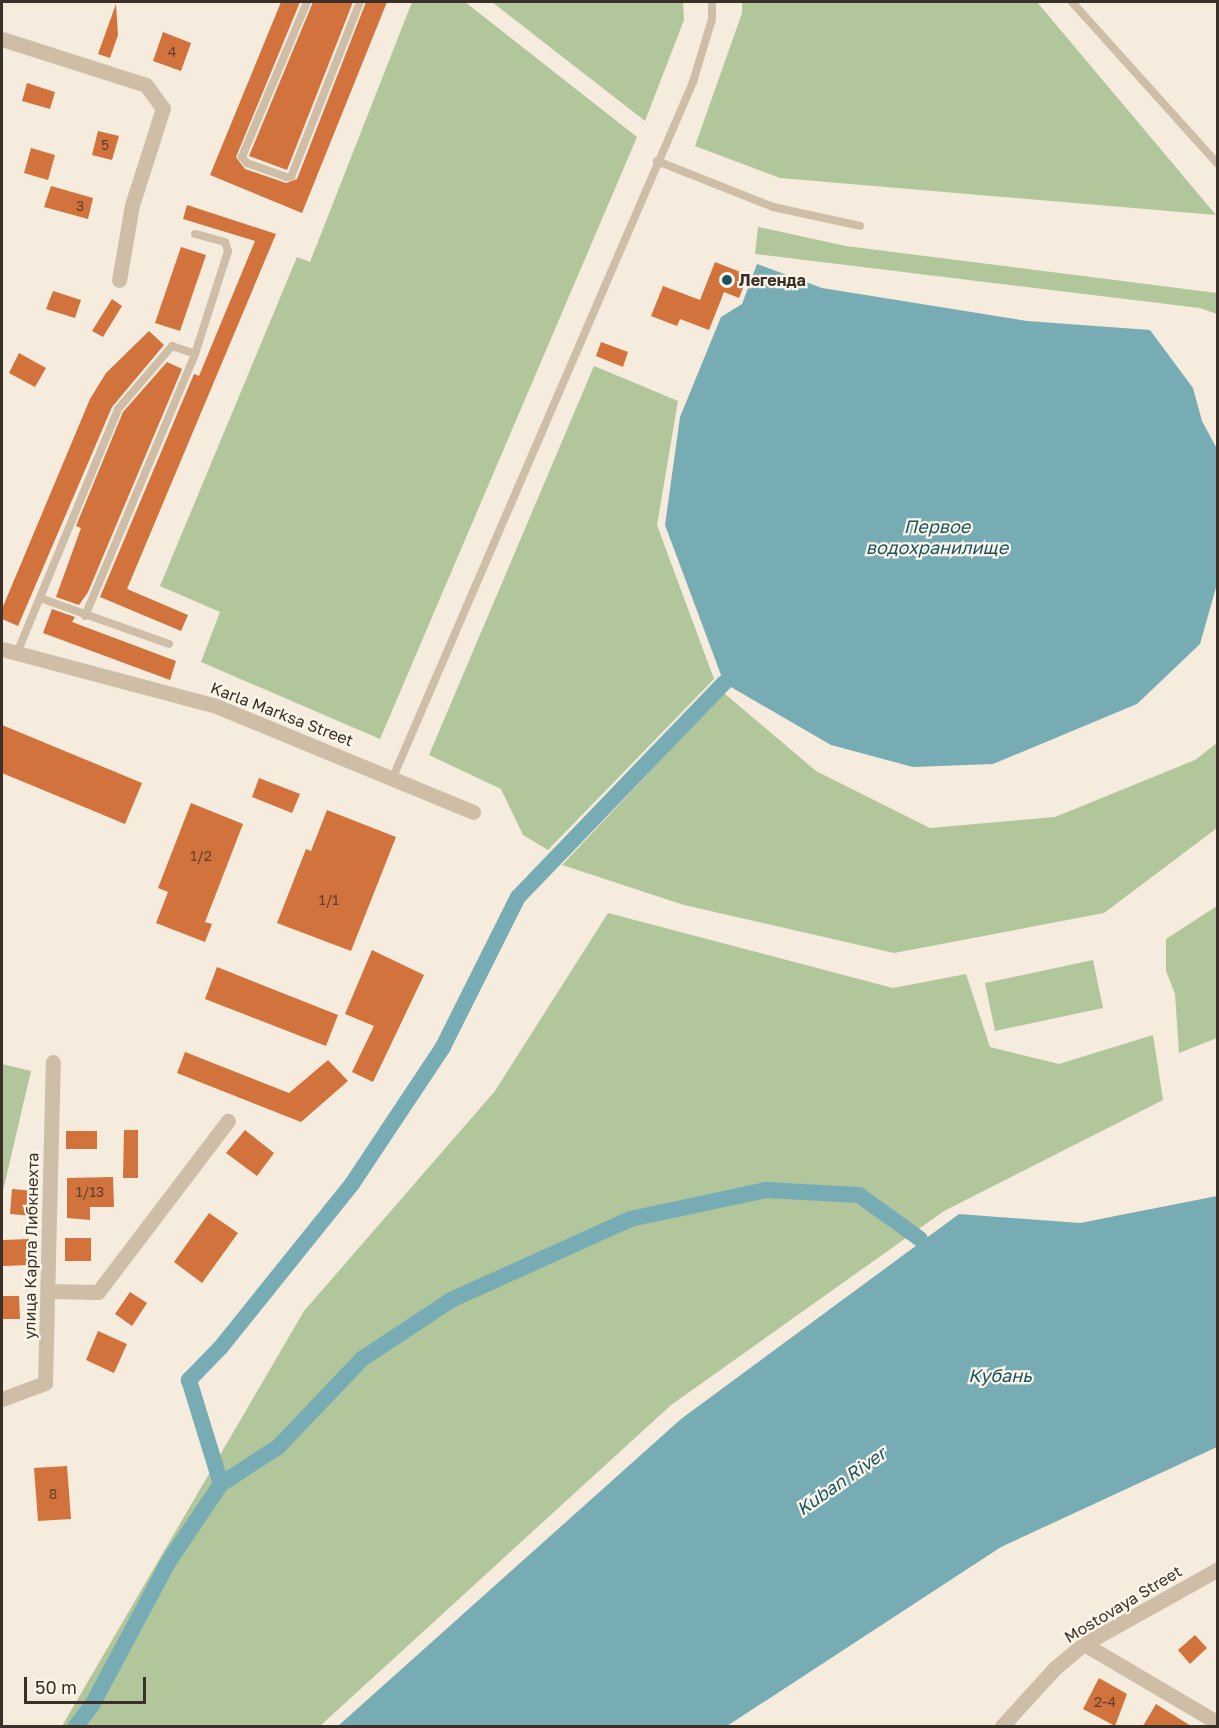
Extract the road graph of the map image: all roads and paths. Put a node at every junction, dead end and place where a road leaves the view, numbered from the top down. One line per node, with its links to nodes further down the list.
1 (307, 2): 2 (lane)
2 (360, 2)
3 (712, 2): 6 (lane)
4 (1072, 2): 7 (lane)
5 (2, 39): 10 (street)
6 (657, 160): 8 (lane); 17 (lane)
7 (1218, 164)
8 (860, 226)
9 (195, 234): 11 (lane)
10 (119, 280)
11 (195, 354): 12 (lane); 13 (lane)
12 (40, 598): 13 (lane); 16 (lane)
13 (85, 616): 14 (lane)
14 (169, 644)
15 (2, 649): 16 (street, Karla Marksa Street)
16 (17, 653): 17 (street, Karla Marksa Street)
17 (393, 777): 18 (street, Karla Marksa Street)
18 (473, 812)
19 (53, 1062): 21 (street, улица Карла Либкнехта)
20 (228, 1121): 21 (street)
21 (48, 1291): 22 (street, улица Карла Либкнехта)
22 (2, 1399)
23 (1218, 1569): 24 (street, Mostovaya Street)
24 (1084, 1644): 25 (street); 26 (street, Mostovaya Street)
25 (1218, 1723)
26 (1002, 1726)

